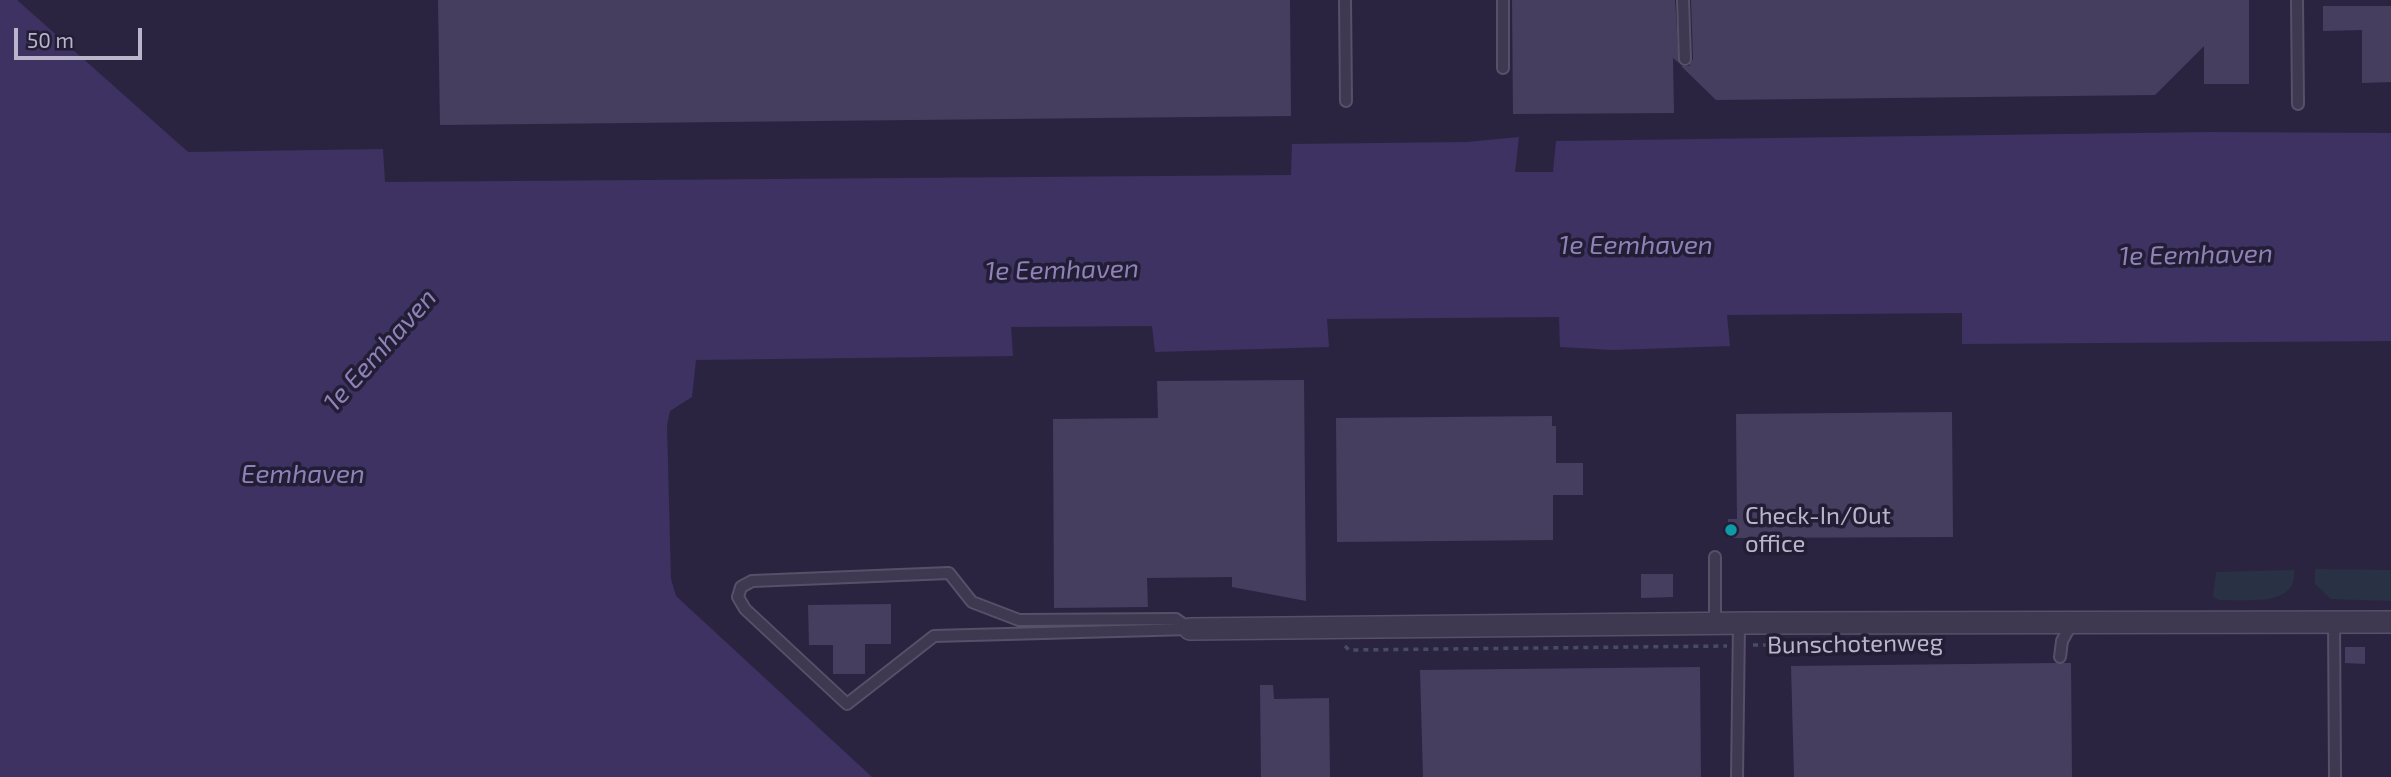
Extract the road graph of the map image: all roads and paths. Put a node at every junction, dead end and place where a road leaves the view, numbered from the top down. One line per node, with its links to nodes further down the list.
1 (1345, 0): 7 (lane)
2 (1503, 0): 6 (lane)
3 (1683, 0): 5 (lane)
4 (2297, 0): 8 (lane)
5 (1685, 59)
6 (1503, 68)
7 (1346, 100)
8 (2298, 104)
9 (1715, 557): 13 (lane)
10 (2334, 622): 11 (street, Bunschotenweg); 12 (street, Bunschotenweg); 21 (lane)
11 (2391, 622)
12 (2072, 623): 14 (street, Bunschotenweg); 19 (lane)
13 (1715, 624): 14 (street, Bunschotenweg); 16 (street, Bunschotenweg)
14 (1739, 624): 18 (lane)
15 (1190, 629): 15 (lane); 16 (street, Bunschotenweg)
16 (1328, 629): 18 (path, Bunschotenweg)
17 (1887, 643): 18 (path, Bunschotenweg)
18 (1739, 646): 20 (lane)
19 (2060, 657)
20 (1737, 777)
21 (2334, 777)

